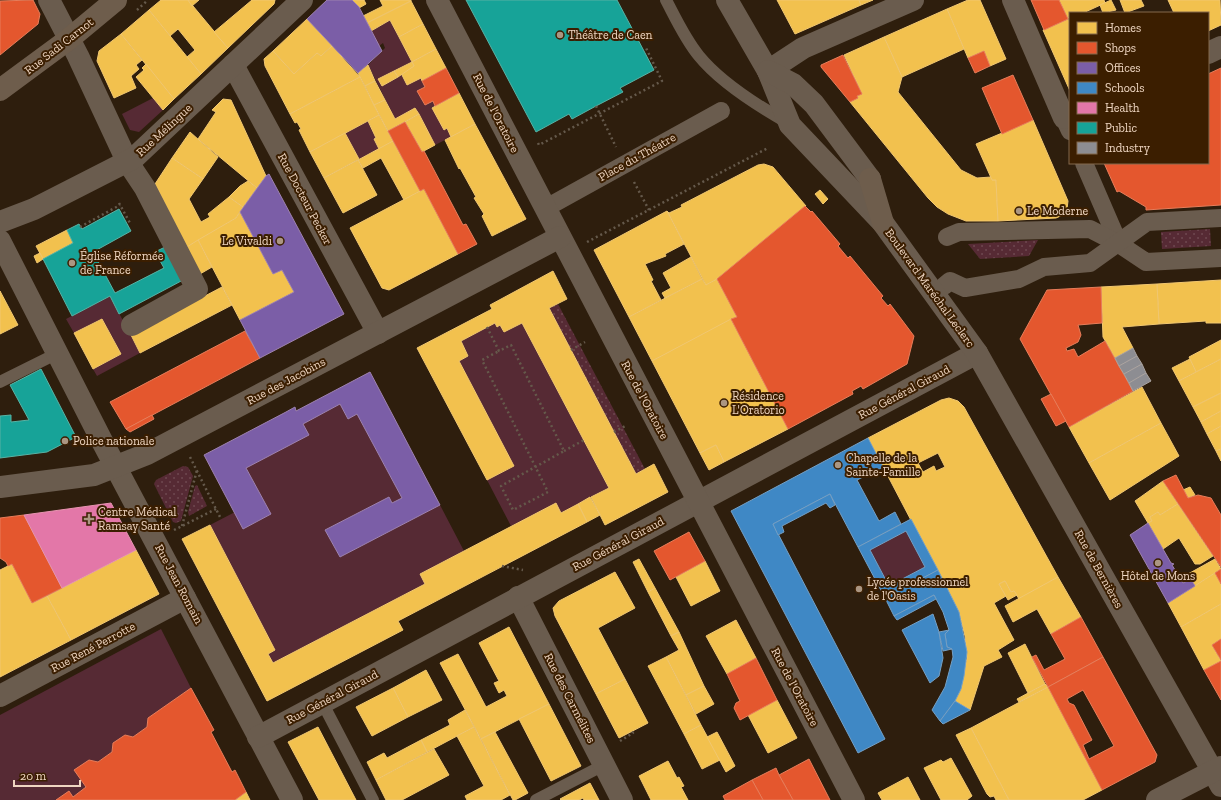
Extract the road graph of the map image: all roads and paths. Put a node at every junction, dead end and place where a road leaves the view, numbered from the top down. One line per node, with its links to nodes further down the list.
1 (49, 0): 9 (street)
2 (116, 0): 9 (main road, Rue Sadi Carnot)
3 (302, 0): 13 (street, Rue Mélingue)
4 (437, 0): 33 (street, Rue de l'Oratoire)
5 (666, 0): 20 (lane, Boulevard Maréchal Leclerc)
6 (727, 0): 14 (street, Boulevard Maréchal Leclerc)
7 (913, 0): 14 (street)
8 (1013, 0): 19 (street)
9 (69, 39): 15 (main road, Rue Sadi Carnot); 24 (street)
10 (1221, 47): 12 (street)
11 (646, 48): 18 (path)
12 (1209, 53)
13 (233, 65): 24 (street, Rue Mélingue); 42 (street, Rue Docteur Pecker)
14 (768, 71): 20 (street, Boulevard Maréchal Leclerc); 26 (street, Boulevard Maréchal Leclerc)
15 (0, 90)
16 (596, 106): 18 (path)
17 (721, 111): 27 (street, Place du Théatre)
18 (600, 114): 21 (path); 22 (path)
19 (1068, 122)
20 (790, 125): 30 (street, Boulevard Maréchal Leclerc)
21 (606, 127)
22 (536, 139)
23 (768, 148): 37 (path)
24 (127, 162): 29 (street, Rue Mélingue); 40 (street)
25 (1084, 164): 36 (street)
26 (870, 179): 30 (main road, Boulevard Maréchal Leclerc)
27 (553, 204)
28 (1221, 218): 36 (street, Boulevard Maréchal Leclerc)
29 (0, 222)
30 (883, 223): 47 (street, Boulevard Maréchal Leclerc)
31 (128, 224): 32 (path)
32 (82, 225)
33 (560, 237): 42 (street, Rue des Jacobins); 58 (street, Rue de l'Oratoire)
34 (947, 237): 36 (street)
35 (0, 241): 46 (street, Rue Jean Romain)
36 (1119, 244): 38 (street); 39 (street, Boulevard Maréchal Leclerc)
37 (580, 245)
38 (1221, 258)
39 (944, 286)
40 (132, 325)
41 (487, 327): 45 (path)
42 (378, 333): 55 (street, Rue des Jacobins)
43 (585, 342): 44 (path)
44 (571, 350)
45 (499, 351): 52 (path); 54 (path)
46 (58, 353): 48 (lane); 55 (street, Rue Jean Romain)
47 (977, 353): 58 (street, Rue Général Giraud); 73 (street, Rue de Bernières)
48 (0, 382)
49 (628, 425): 50 (path)
50 (614, 432)
51 (584, 440): 52 (path)
52 (564, 451): 54 (path)
53 (189, 455): 56 (path)
54 (536, 466): 54 (path)
55 (117, 467): 57 (street, Rue des Jacobins); 66 (street, Rue Jean Romain)
56 (197, 470): 59 (path); 61 (path)
57 (0, 487)
58 (698, 502): 65 (street, Rue Général Giraud); 78 (street, Rue de l'Oratoire)
59 (216, 509): 60 (path); 61 (path)
60 (221, 519)
61 (182, 526): 62 (path)
62 (172, 531)
63 (502, 566): 64 (path)
64 (525, 571)
65 (518, 597): 68 (street, Rue Général Giraud); 72 (street, Rue des Carmélites)
66 (185, 598): 67 (street, Rue René Perrotte); 70 (street, Rue Jean Romain)
67 (0, 696)
68 (322, 702): 70 (street, Rue Général Giraud); 75 (lane)
69 (632, 731): 71 (path)
70 (258, 737): 74 (street, Rue Jean Romain)
71 (620, 741)
72 (604, 765): 76 (lane); 77 (street, Rue des Carmélites)
73 (1218, 775): 79 (street)
74 (292, 800)
75 (373, 800)
76 (536, 800)
77 (622, 800)
78 (854, 800)
79 (1158, 800)

